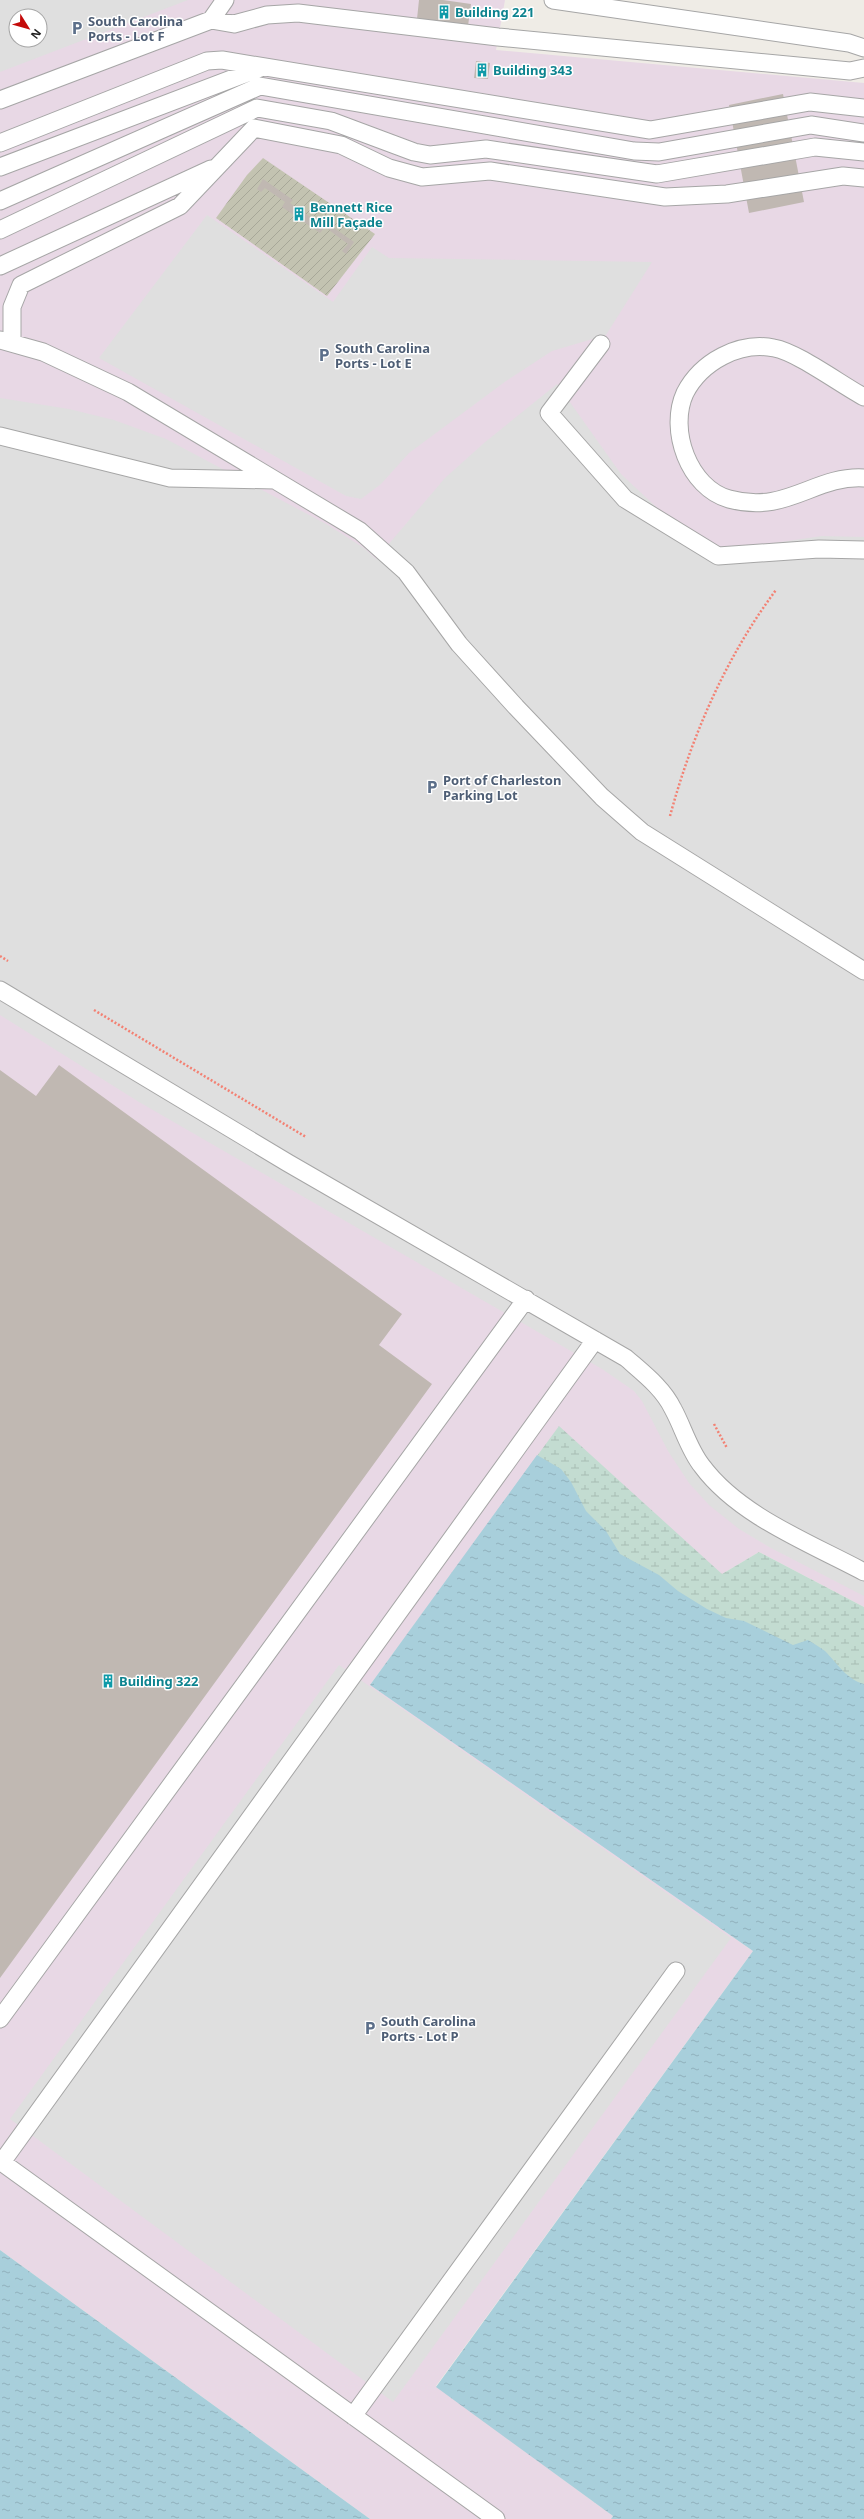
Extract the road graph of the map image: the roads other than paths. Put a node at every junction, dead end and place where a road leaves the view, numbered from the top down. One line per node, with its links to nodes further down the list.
1 (225, 0): 3 (lane)
2 (553, 0): 4 (lane)
3 (211, 20): 6 (lane); 7 (lane)
4 (864, 48)
5 (263, 67): 8 (lane); 10 (lane); 13 (lane)
6 (864, 68)
7 (0, 100)
8 (864, 108)
9 (864, 133): 15 (lane)
10 (0, 143)
11 (864, 152): 16 (lane)
12 (218, 165): 14 (lane); 17 (lane); 18 (lane)
13 (0, 167)
14 (864, 178)
15 (0, 201)
16 (0, 230)
17 (0, 266)
18 (6, 342): 23 (lane)
19 (601, 344): 24 (lane)
20 (864, 396): 22 (lane)
21 (0, 436): 23 (lane)
22 (864, 478)
23 (275, 480): 25 (lane)
24 (864, 550)
25 (864, 971)
26 (0, 990): 27 (lane)
27 (526, 1299): 28 (lane); 31 (lane)
28 (595, 1340): 29 (lane); 32 (lane)
29 (864, 1572)
30 (676, 1971): 33 (lane)
31 (0, 2018)
32 (1, 2162): 33 (lane)
33 (353, 2416): 34 (lane)
34 (496, 2519)

